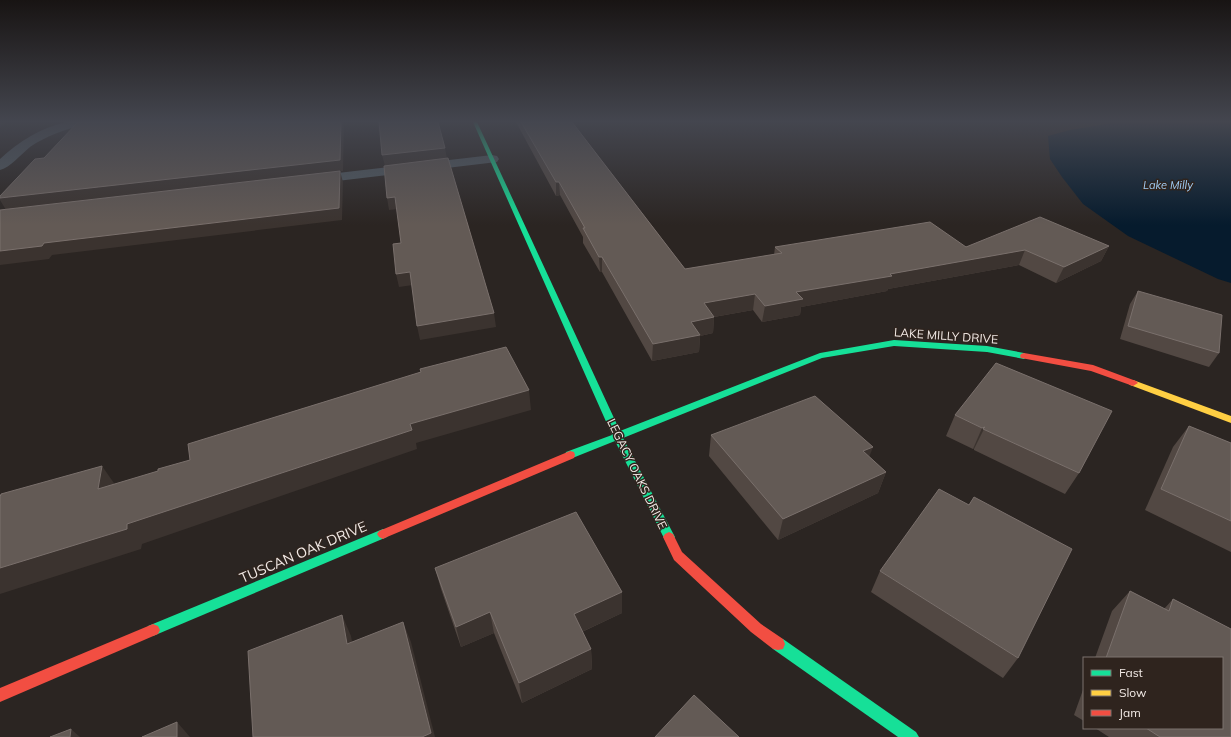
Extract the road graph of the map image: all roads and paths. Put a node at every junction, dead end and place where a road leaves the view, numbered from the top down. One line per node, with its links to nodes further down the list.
1 (10, 156): 3 (street)
2 (492, 159): 4 (street); 6 (street, LEGACY OAKS DRIVE)
3 (0, 166)
4 (301, 181)
5 (1231, 420): 6 (street, LAKE MILLY DRIVE)
6 (617, 435): 7 (street, TUSCAN OAK DRIVE); 8 (street, LEGACY OAKS DRIVE)
7 (0, 695)
8 (911, 737)

